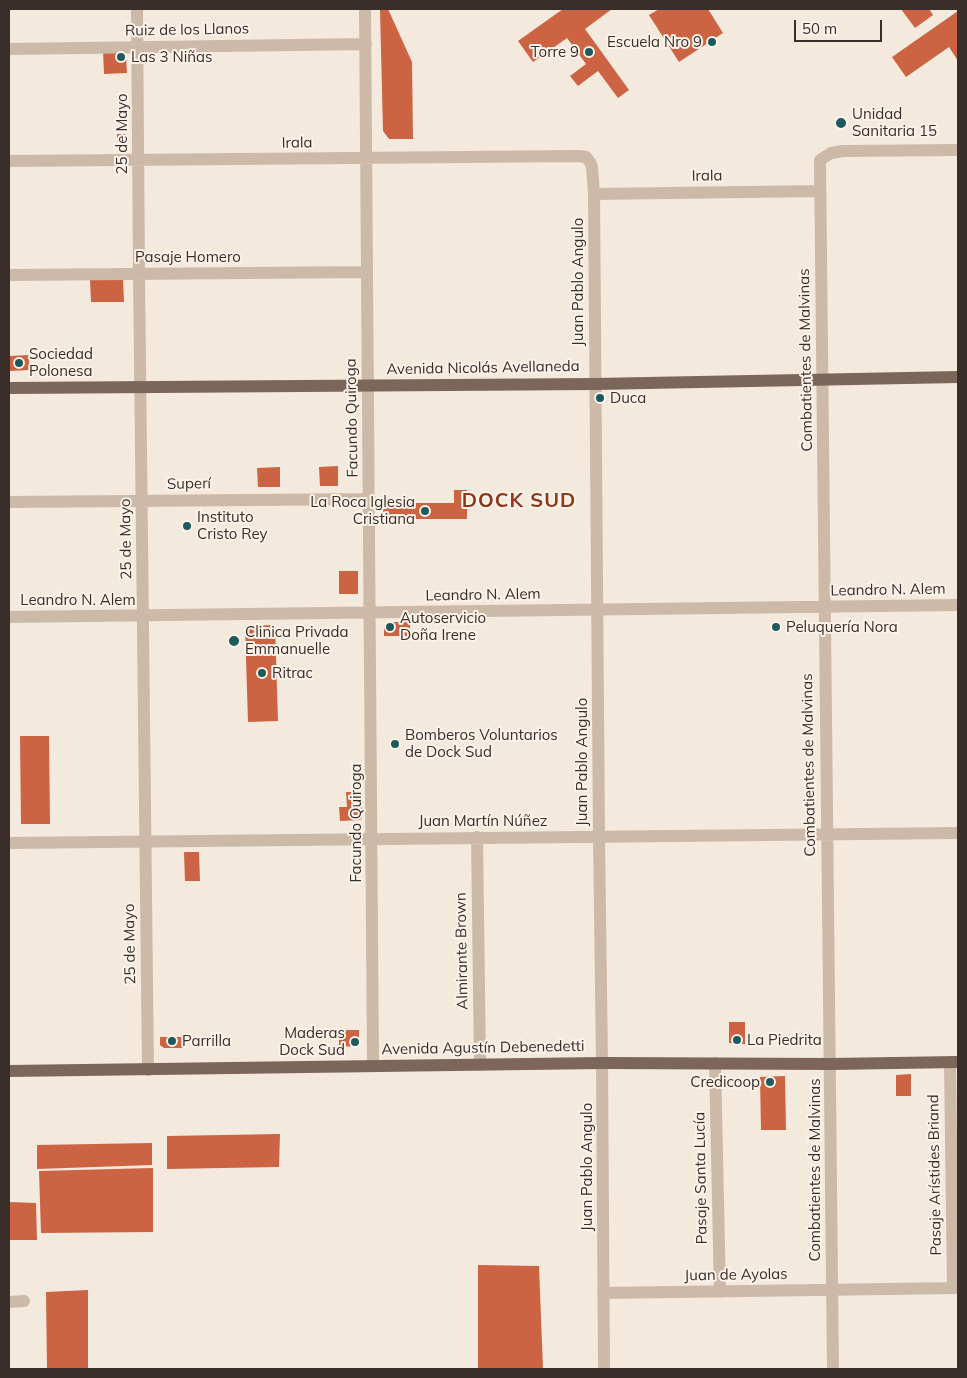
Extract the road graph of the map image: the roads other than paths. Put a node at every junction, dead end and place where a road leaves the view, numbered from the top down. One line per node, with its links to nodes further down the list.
1 (137, 9): 4 (street, 25 de Mayo)
2 (365, 9): 3 (street, Facundo Quiroga)
3 (366, 44): 4 (street, Ruiz de los Llanos); 8 (street, Facundo Quiroga)
4 (138, 47): 5 (street, Ruiz de los Llanos); 9 (street, 25 de Mayo)
5 (9, 50)
6 (958, 150): 11 (street, Combatientes de Malvinas)
7 (586, 157): 8 (street, Irala); 12 (street, Juan Pablo Angulo)
8 (366, 158): 9 (street, Irala); 13 (street, Facundo Quiroga)
9 (138, 160): 10 (street, Irala); 14 (street, 25 de Mayo)
10 (9, 161)
11 (820, 191): 12 (street, Irala); 17 (street, Combatientes de Malvinas)
12 (594, 194): 18 (street, Juan Pablo Angulo)
13 (367, 272): 14 (street, Pasaje Homero); 19 (street, Facundo Quiroga)
14 (138, 274): 15 (street, Pasaje Homero); 20 (street, 25 de Mayo)
15 (9, 275)
16 (958, 377): 17 (main road, Avenida Nicolás Avellaneda)
17 (822, 379): 18 (main road, Avenida Nicolás Avellaneda); 26 (street, Combatientes de Malvinas)
18 (595, 384): 19 (main road, Avenida Nicolás Avellaneda); 27 (street, Juan Pablo Angulo)
19 (368, 386): 20 (main road, Avenida Nicolás Avellaneda); 22 (street, Facundo Quiroga)
20 (141, 387): 21 (main road, Avenida Nicolás Avellaneda); 23 (street, 25 de Mayo)
21 (9, 388)
22 (370, 499): 23 (street, Superí); 28 (street, Facundo Quiroga)
23 (142, 501): 24 (street, Superí); 29 (street, 25 de Mayo)
24 (9, 502)
25 (958, 605): 26 (street, Leandro N. Alem)
26 (824, 608): 27 (street, Leandro N. Alem); 32 (street, Combatientes de Malvinas)
27 (598, 610): 28 (street, Leandro N. Alem); 33 (street, Juan Pablo Angulo)
28 (371, 612): 29 (street, Leandro N. Alem); 35 (street, Facundo Quiroga)
29 (143, 616): 30 (street, Leandro N. Alem); 36 (street, 25 de Mayo)
30 (9, 617)
31 (958, 833): 32 (street, Juan Martín Núñez)
32 (826, 834): 33 (street, Juan Martín Núñez); 41 (street, Combatientes de Malvinas)
33 (598, 836): 34 (street, Juan Martín Núñez); 39 (street, Juan Pablo Angulo)
34 (478, 837): 35 (street, Juan Martín Núñez); 42 (street, Almirante Brown)
35 (372, 838): 36 (street, Juan Martín Núñez); 43 (street, Facundo Quiroga)
36 (145, 841): 37 (street, Juan Martín Núñez); 44 (street, 25 de Mayo)
37 (9, 843)
38 (954, 1062): 41 (main road, Avenida Agustín Debenedetti); 46 (street, Pasaje Arístides Briand)
39 (602, 1063): 40 (main road, Avenida Agustín Debenedetti); 42 (main road, Avenida Agustín Debenedetti); 49 (street, Juan Pablo Angulo)
40 (715, 1063): 41 (main road, Avenida Agustín Debenedetti); 48 (street, Pasaje Santa Lucía)
41 (831, 1064): 47 (street, Combatientes de Malvinas)
42 (480, 1065): 43 (main road, Avenida Agustín Debenedetti)
43 (373, 1066): 44 (main road, Avenida Agustín Debenedetti)
44 (148, 1070): 45 (main road, Avenida Agustín Debenedetti)
45 (9, 1071)
46 (956, 1288): 47 (street, Juan de Ayolas)
47 (832, 1290): 48 (street, Juan de Ayolas); 53 (street, Combatientes de Malvinas)
48 (720, 1292): 49 (street, Juan de Ayolas)
49 (603, 1293): 52 (street, Juan Pablo Angulo)
50 (24, 1301): 51 (street)
51 (9, 1302)
52 (604, 1369)
53 (833, 1369)

